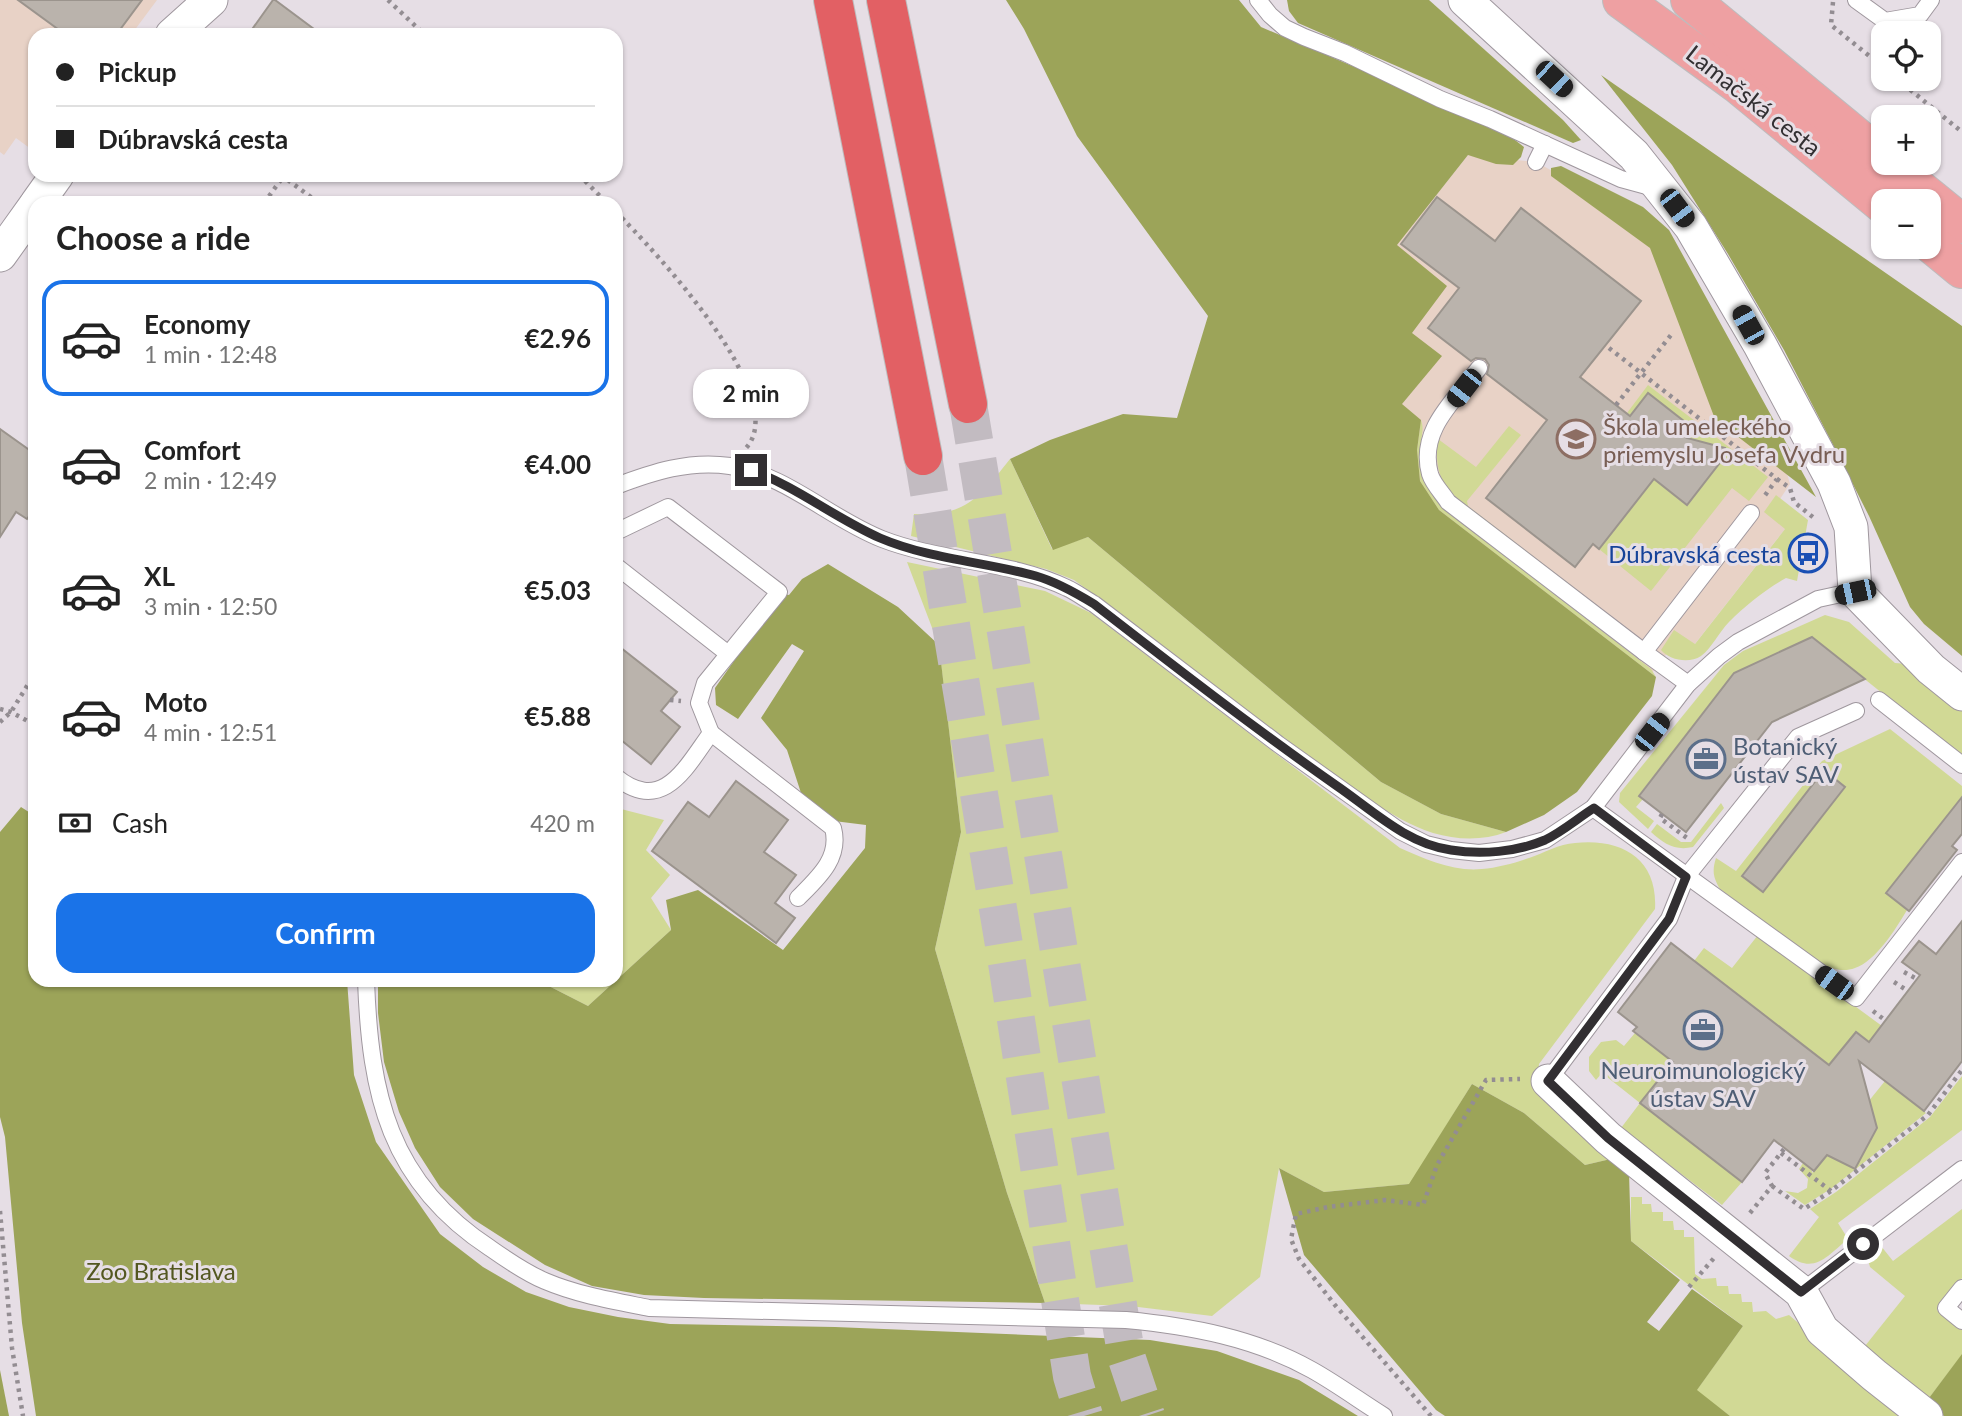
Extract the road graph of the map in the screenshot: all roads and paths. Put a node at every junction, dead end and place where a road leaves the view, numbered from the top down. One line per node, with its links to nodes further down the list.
1 (211, 0): 12 (street)
2 (388, 0): 13 (path)
3 (833, 0): 39 (highway)
4 (886, 0): 37 (highway)
5 (1258, 0): 17 (lane)
6 (1465, 0): 23 (street)
7 (1622, 0): 24 (main road, Lamačská cesta)
8 (1689, 0): 18 (main road, Lamačská cesta)
9 (1833, 0): 14 (path)
10 (1856, 0): 11 (lane)
11 (1931, 0)
12 (180, 28)
13 (418, 28)
14 (1871, 57)
15 (1912, 91): 16 (path)
16 (1962, 132)
17 (1545, 144): 19 (lane); 23 (lane)
18 (1871, 149)
19 (1536, 162)
20 (1902, 175): 29 (main road)
21 (290, 182): 25 (path)
22 (586, 182): 26 (path)
23 (1663, 190): 47 (street)
24 (1871, 194)
25 (309, 196)
26 (600, 196)
27 (28, 216): 31 (street)
28 (623, 220): 40 (path)
29 (1962, 224)
30 (1941, 252): 32 (main road)
31 (0, 256)
32 (1962, 269)
33 (1671, 335): 36 (path)
34 (1609, 348): 36 (path)
35 (1479, 368): 48 (lane)
36 (1641, 373): 38 (path); 41 (path)
37 (968, 404)
38 (1616, 405)
39 (923, 456)
40 (728, 466): 42 (lane); 62 (lane)
41 (1777, 479): 43 (path); 44 (path)
42 (623, 483)
43 (1751, 513): 48 (lane)
44 (1814, 518)
45 (623, 529): 49 (lane)
46 (623, 571): 49 (lane)
47 (1855, 592): 50 (lane); 52 (street)
48 (1644, 652): 50 (lane)
49 (727, 653): 59 (lane)
50 (1689, 684): 62 (lane)
51 (28, 685): 56 (path)
52 (1962, 694)
53 (1878, 700): 60 (lane)
54 (0, 709): 56 (path)
55 (1856, 711): 64 (lane)
56 (11, 712): 57 (path); 58 (path)
57 (28, 721)
58 (0, 722)
59 (711, 733): 61 (lane); 65 (lane)
60 (1962, 765)
61 (623, 783)
62 (1594, 808): 64 (lane)
63 (1962, 863): 64 (lane)
64 (1686, 877): 69 (lane)
65 (799, 898)
66 (366, 987): 79 (lane)
67 (1962, 1070): 72 (path)
68 (1508, 1078): 80 (path)
69 (1548, 1081): 74 (street)
70 (1962, 1170): 76 (lane)
71 (1772, 1186): 72 (path); 72 (path); 74 (path)
72 (1831, 1191)
73 (0, 1212): 78 (path)
74 (1731, 1237): 76 (street)
75 (1962, 1288): 77 (lane)
76 (1801, 1292): 81 (street)
77 (1962, 1321)
78 (23, 1416)
79 (1384, 1416)
80 (1431, 1416)
81 (1926, 1416)

